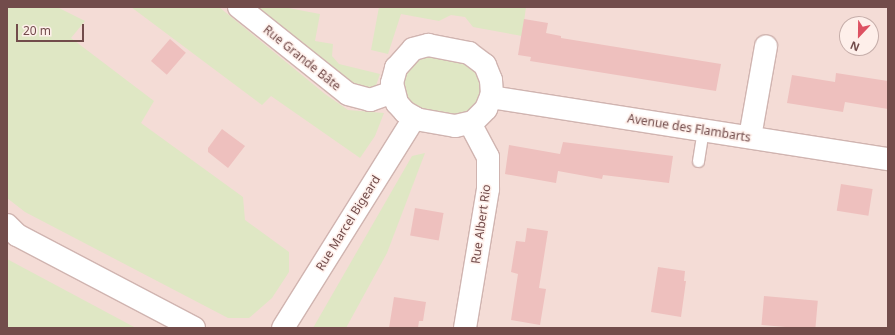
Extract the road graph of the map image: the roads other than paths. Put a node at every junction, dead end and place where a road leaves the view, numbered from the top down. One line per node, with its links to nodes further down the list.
1 (239, 7): 3 (street, Rue Grande Bâte)
2 (766, 46): 8 (street)
3 (393, 92): 4 (street); 5 (street)
4 (491, 98): 6 (street); 7 (street, Avenue des Flambarts)
5 (414, 118): 6 (street); 13 (street, Rue Marcel Bigeard)
6 (470, 123): 14 (street, Rue Albert Rio)
7 (703, 130): 8 (street, Avenue des Flambarts); 10 (lane)
8 (750, 137): 9 (street, Avenue des Flambarts)
9 (888, 159)
10 (698, 161)
11 (7, 225): 12 (street)
12 (194, 328)
13 (283, 328)
14 (465, 328)

